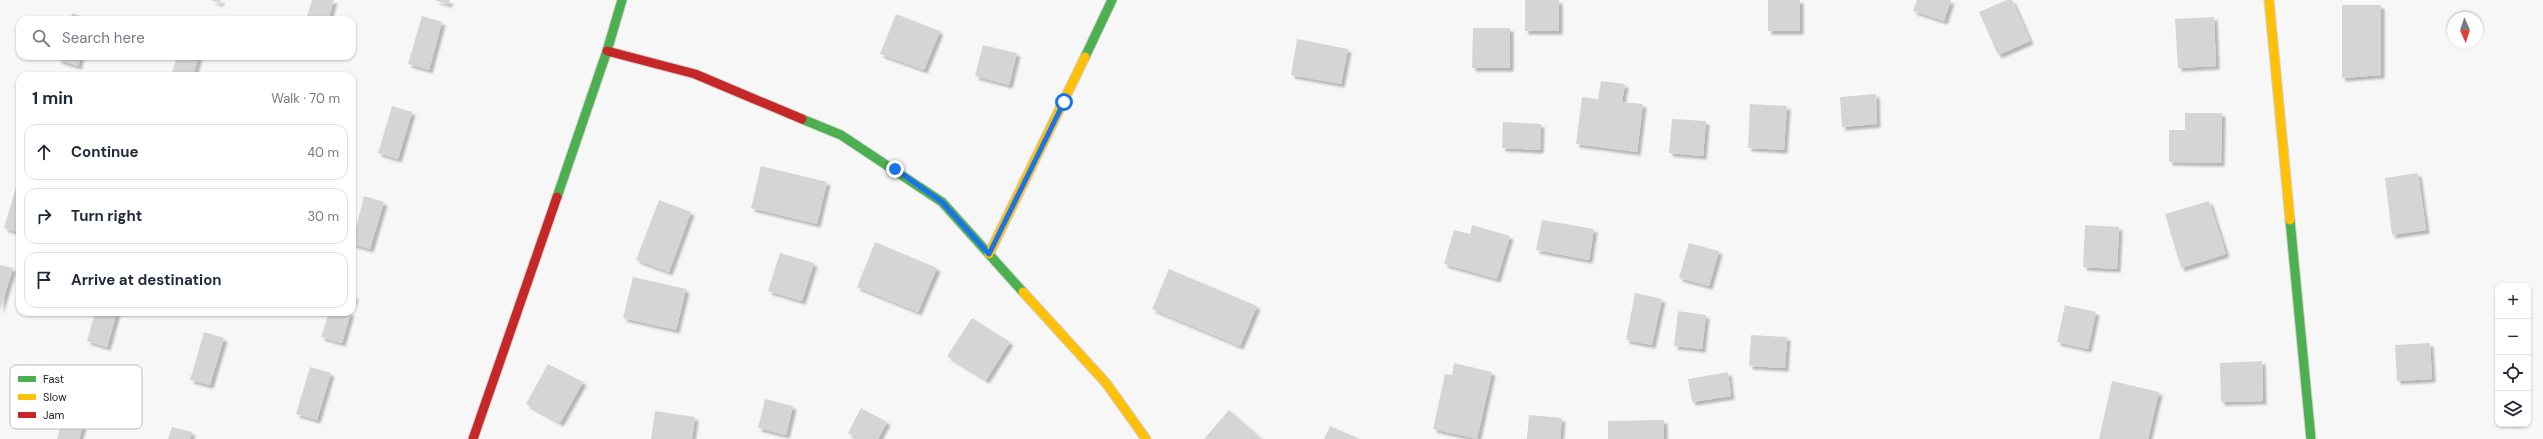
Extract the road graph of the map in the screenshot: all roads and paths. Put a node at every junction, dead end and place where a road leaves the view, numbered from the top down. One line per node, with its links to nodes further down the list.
1 (622, 0): 4 (street)
2 (1112, 0): 5 (street)
3 (2269, 0): 8 (street)
4 (607, 50): 5 (street); 6 (street)
5 (989, 254): 7 (street)
6 (473, 439)
7 (1146, 439)
8 (2311, 439)

